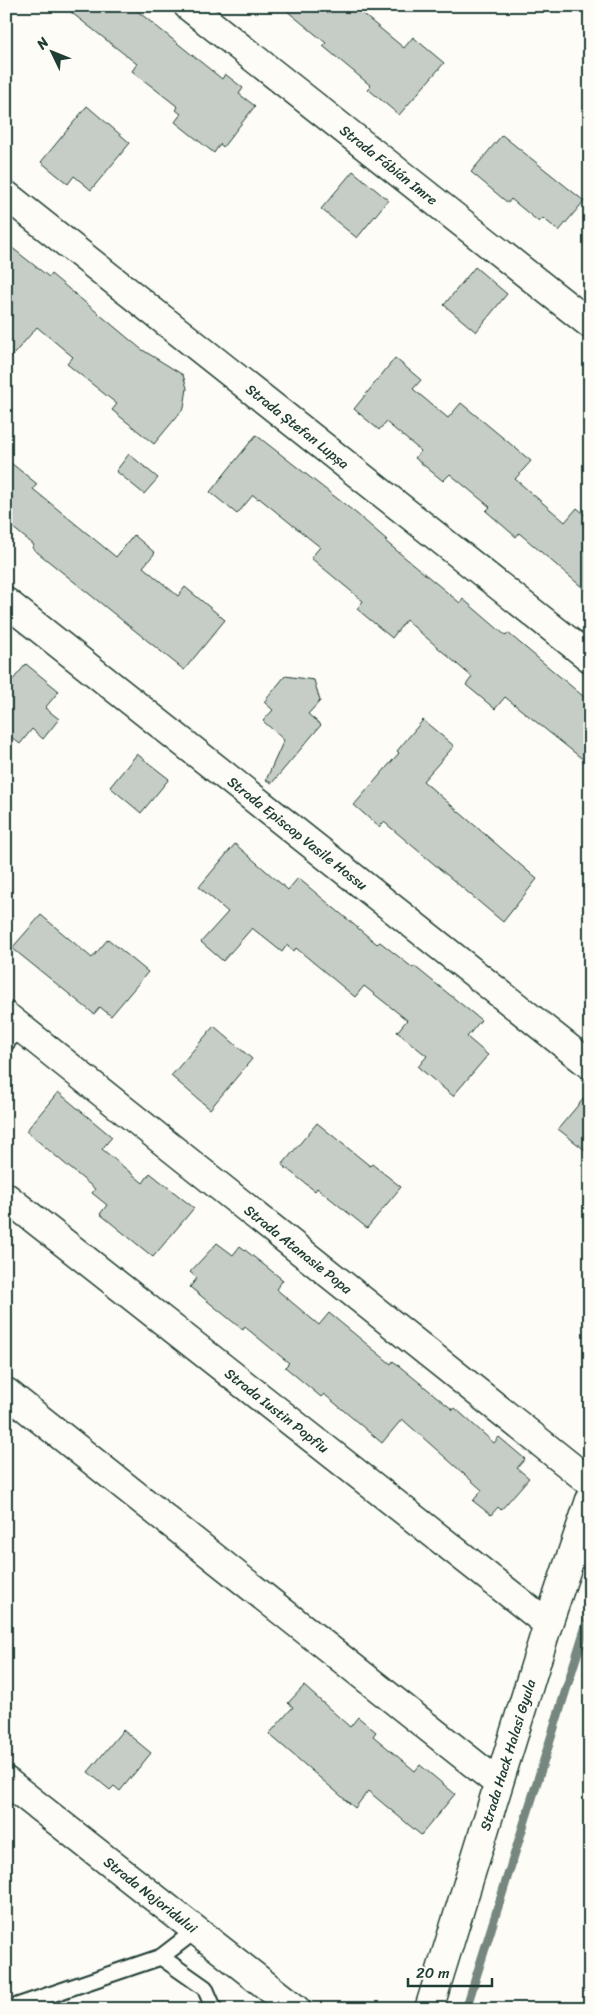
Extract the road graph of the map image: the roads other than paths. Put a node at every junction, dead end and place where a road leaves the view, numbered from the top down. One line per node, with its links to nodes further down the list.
1 (188, 6): 3 (street, Strada Fábián Imre)
2 (6, 195): 5 (street, Strada Ștefan Lupșa)
3 (590, 324)
4 (6, 602): 7 (street, Strada Episcop Vasile Hossu)
5 (590, 658)
6 (11, 1029): 10 (street, Strada Atanasie Popa)
7 (590, 1065)
8 (6, 1197): 12 (street, Strada Iustin Popfiu)
9 (6, 1392): 14 (street)
10 (590, 1482)
11 (590, 1500): 12 (street, Strada Hack Halasi Gyula)
12 (548, 1624): 14 (street, Strada Hack Halasi Gyula)
13 (6, 1781): 15 (street, Strada Nojoridului)
14 (498, 1783): 20 (street, Strada Hack Halasi Gyula)
15 (196, 1930): 16 (lane); 19 (street, Strada Nojoridului)
16 (161, 1957): 17 (lane); 18 (lane)
17 (8, 2009)
18 (214, 2009)
19 (296, 2009)
20 (429, 2009)

